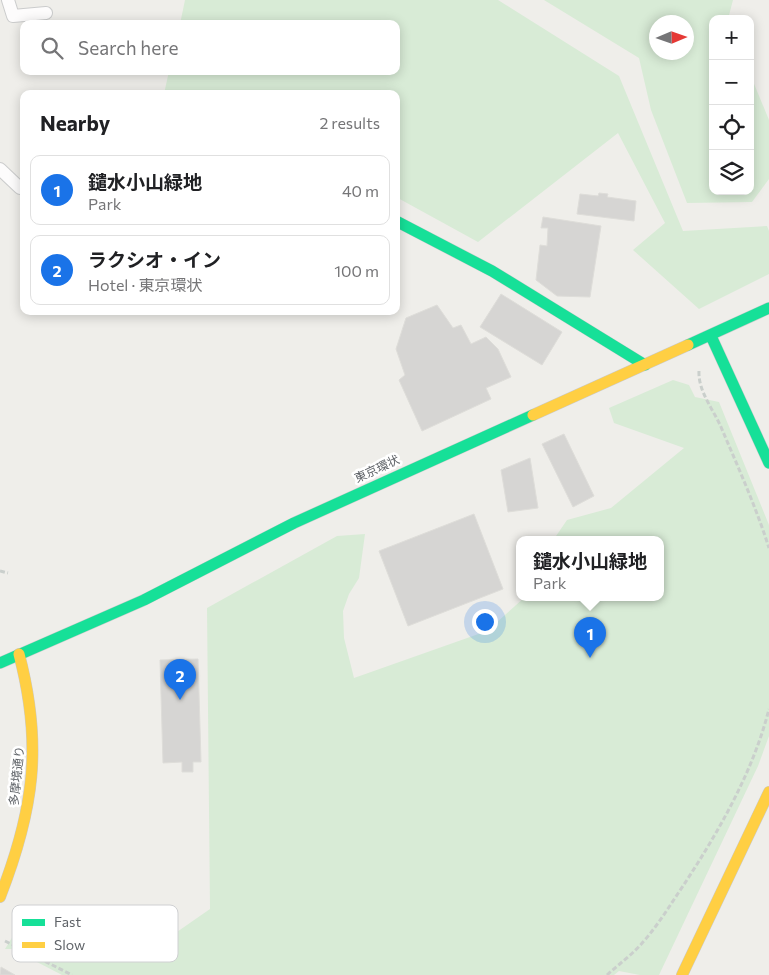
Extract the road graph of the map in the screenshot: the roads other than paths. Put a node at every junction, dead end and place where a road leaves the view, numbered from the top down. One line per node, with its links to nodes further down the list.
1 (8, 0): 2 (lane)
2 (46, 13)
3 (0, 169): 4 (lane)
4 (20, 188)
5 (400, 223): 8 (main road)
6 (769, 308): 7 (main road, 東京環状)
7 (711, 336): 8 (main road, 東京環状); 9 (main road)
8 (645, 365): 10 (main road, 東京環状)
9 (769, 464)
10 (19, 654): 11 (main road, 東京環状); 13 (main road, 多摩境通り)
11 (0, 663)
12 (769, 792): 14 (main road)
13 (0, 897)
14 (682, 975)

